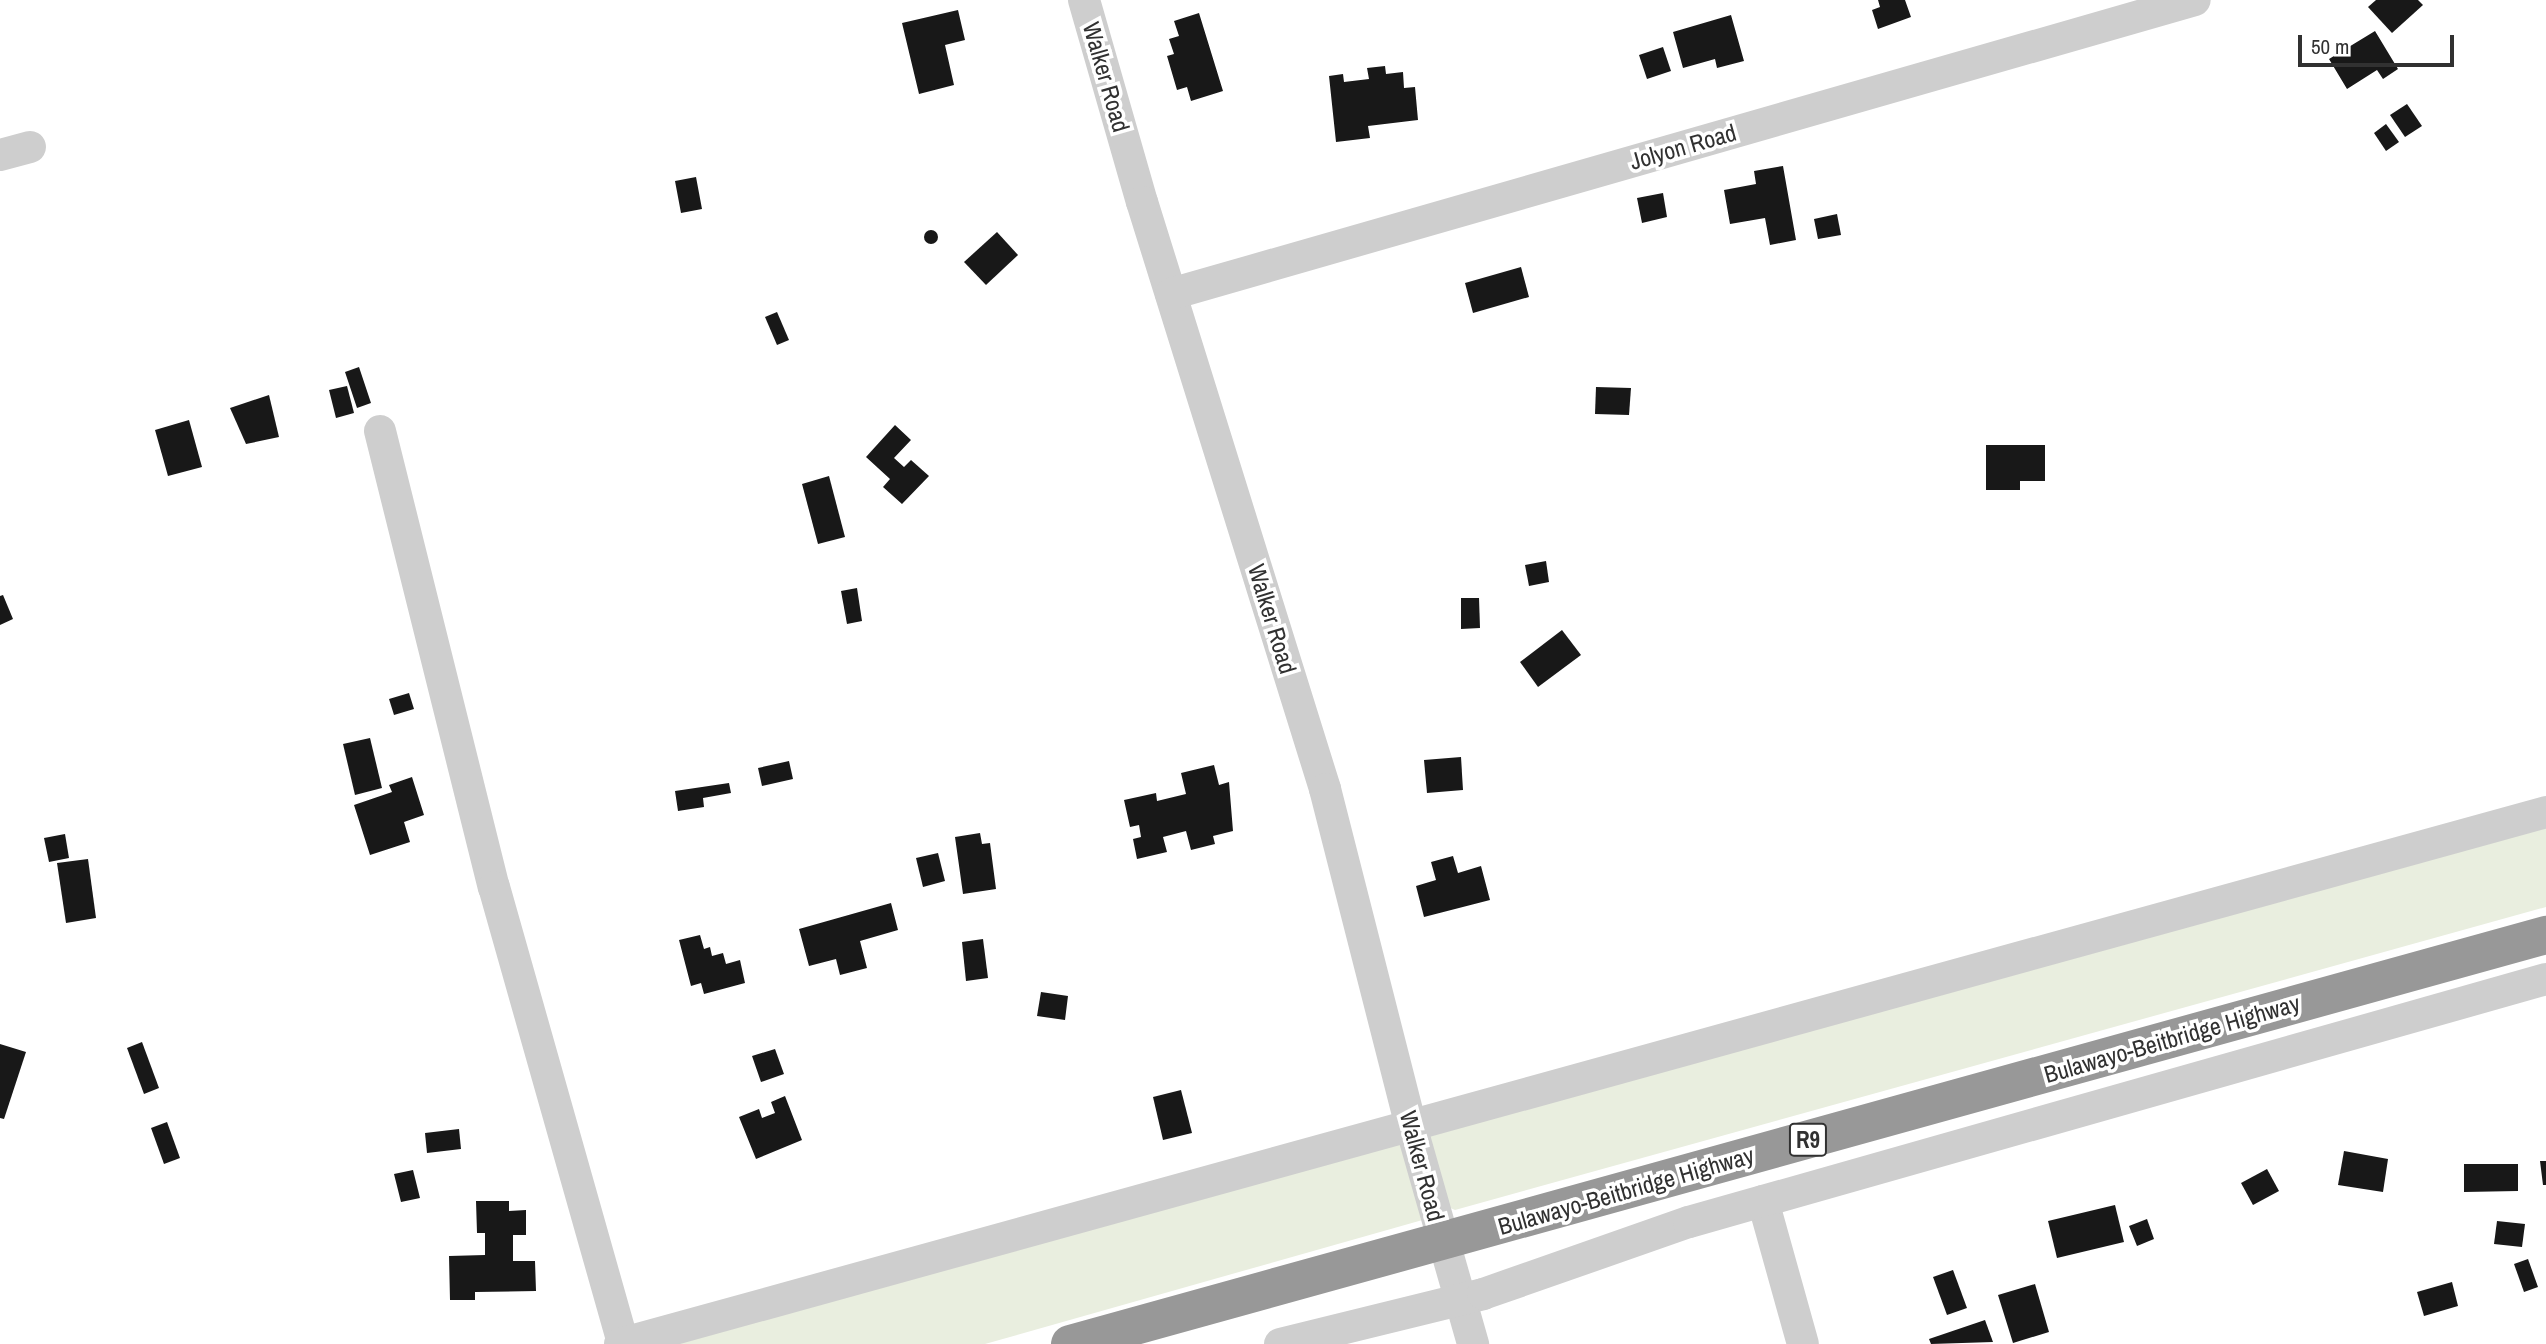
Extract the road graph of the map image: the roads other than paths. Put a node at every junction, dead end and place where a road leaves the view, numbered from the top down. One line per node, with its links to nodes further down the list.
1 (1084, 0): 3 (street, Walker Road)
2 (2195, 0): 3 (street, Jolyon Road)
3 (1171, 294): 8 (street, Walker Road)
4 (380, 431): 12 (street)
5 (2546, 812): 8 (street)
6 (2546, 934): 10 (highway, Bulawayo-Beitbridge Highway / R9)
7 (2546, 979): 9 (street)
8 (1411, 1126): 10 (street, Walker Road); 12 (street)
9 (1762, 1201): 11 (street); 16 (street)
10 (1443, 1243): 11 (street, Walker Road); 13 (highway, Bulawayo-Beitbridge Highway / R9)
11 (1460, 1299): 14 (street); 15 (street, Walker Road)
12 (622, 1344)
13 (1070, 1344)
14 (1280, 1344)
15 (1473, 1344)
16 (1803, 1344)

